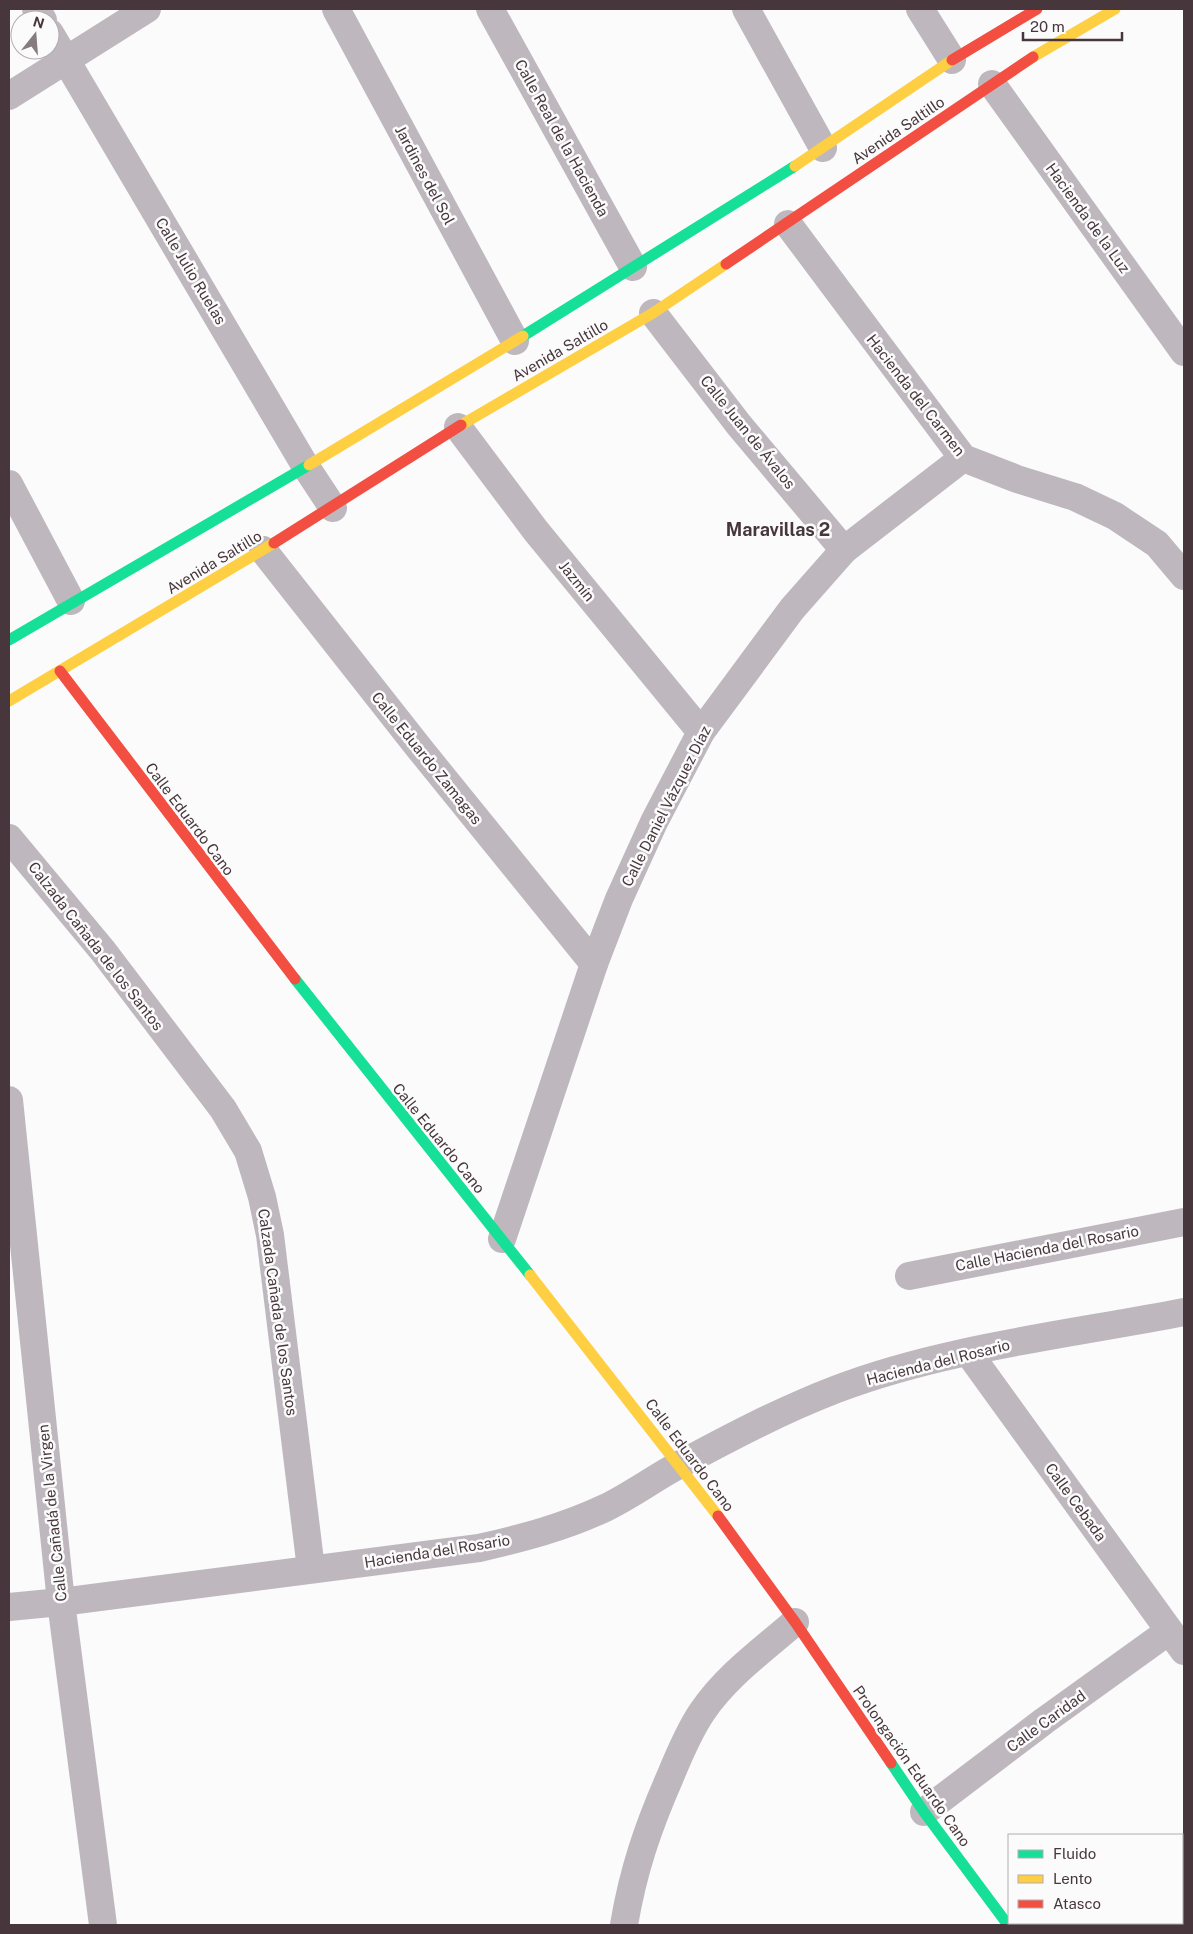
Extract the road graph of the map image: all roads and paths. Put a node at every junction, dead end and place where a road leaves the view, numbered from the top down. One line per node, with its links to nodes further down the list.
1 (147, 9): 9 (street)
2 (336, 9): 17 (street, Jardines del Sol)
3 (490, 9): 15 (street, Calle Real de la Hacienda)
4 (746, 9): 13 (street)
5 (920, 9): 10 (street)
6 (1037, 9): 10 (street, Avenida Saltillo)
7 (1115, 9): 11 (street, Avenida Saltillo)
8 (60, 50): 9 (street, Calle Julio Ruelas)
9 (66, 60): 12 (street); 21 (street, Calle Julio Ruelas)
10 (952, 60): 13 (street, Avenida Saltillo)
11 (992, 84): 14 (street, Avenida Saltillo); 18 (street, Hacienda de la Luz)
12 (9, 96)
13 (823, 148): 15 (street, Avenida Saltillo)
14 (788, 224): 16 (street, Avenida Saltillo); 20 (street, Hacienda del Carmen)
15 (633, 267): 17 (street, Avenida Saltillo)
16 (654, 312): 19 (street, Avenida Saltillo); 25 (street, Calle Juan de Ávalos)
17 (515, 341): 21 (street, Avenida Saltillo)
18 (1184, 352)
19 (458, 427): 23 (street, Avenida Saltillo); 31 (street, Jazmín)
20 (963, 458): 25 (street, Calle Daniel Vázquez Díaz); 26 (street, Hacienda del Carmen)
21 (306, 467): 23 (street, Calle Julio Ruelas); 27 (street, Avenida Saltillo)
22 (9, 484): 27 (street)
23 (333, 508): 24 (street, Avenida Saltillo)
24 (263, 550): 29 (street, Avenida Saltillo); 33 (street, Calle Eduardo Zamagas)
25 (844, 550): 31 (street, Calle Daniel Vázquez Díaz)
26 (1184, 576)
27 (71, 601): 28 (street, Avenida Saltillo)
28 (9, 640)
29 (60, 671): 30 (street, Avenida Saltillo); 36 (street, Calle Eduardo Cano)
30 (9, 701)
31 (701, 732): 33 (street, Calle Daniel Vázquez Díaz)
32 (9, 838): 41 (street, Calzada Cañada de los Santos)
33 (594, 964): 36 (street, Calle Daniel Vázquez Díaz)
34 (9, 1100): 42 (street, Calle Cañadá de la Virgen)
35 (1184, 1222): 37 (street, Calle Hacienda del Rosario)
36 (502, 1239): 40 (street, Calle Eduardo Cano)
37 (909, 1276)
38 (1184, 1313): 39 (street, Hacienda del Rosario)
39 (968, 1352): 40 (street, Hacienda del Rosario); 45 (street, Calle Cebada)
40 (677, 1466): 41 (street, Hacienda del Rosario); 44 (street, Calle Eduardo Cano)
41 (311, 1569): 42 (street, Hacienda del Rosario)
42 (61, 1602): 43 (street, Hacienda del Rosario); 47 (street, Calle Cañadá de la Virgen)
43 (9, 1607)
44 (795, 1622): 46 (street, Prolongación Eduardo Cano); 48 (street)
45 (1177, 1641): 46 (street, Calle Caridad)
46 (924, 1812): 49 (street, Prolongación Eduardo Cano)
47 (103, 1925)
48 (624, 1925)
49 (1008, 1925)

